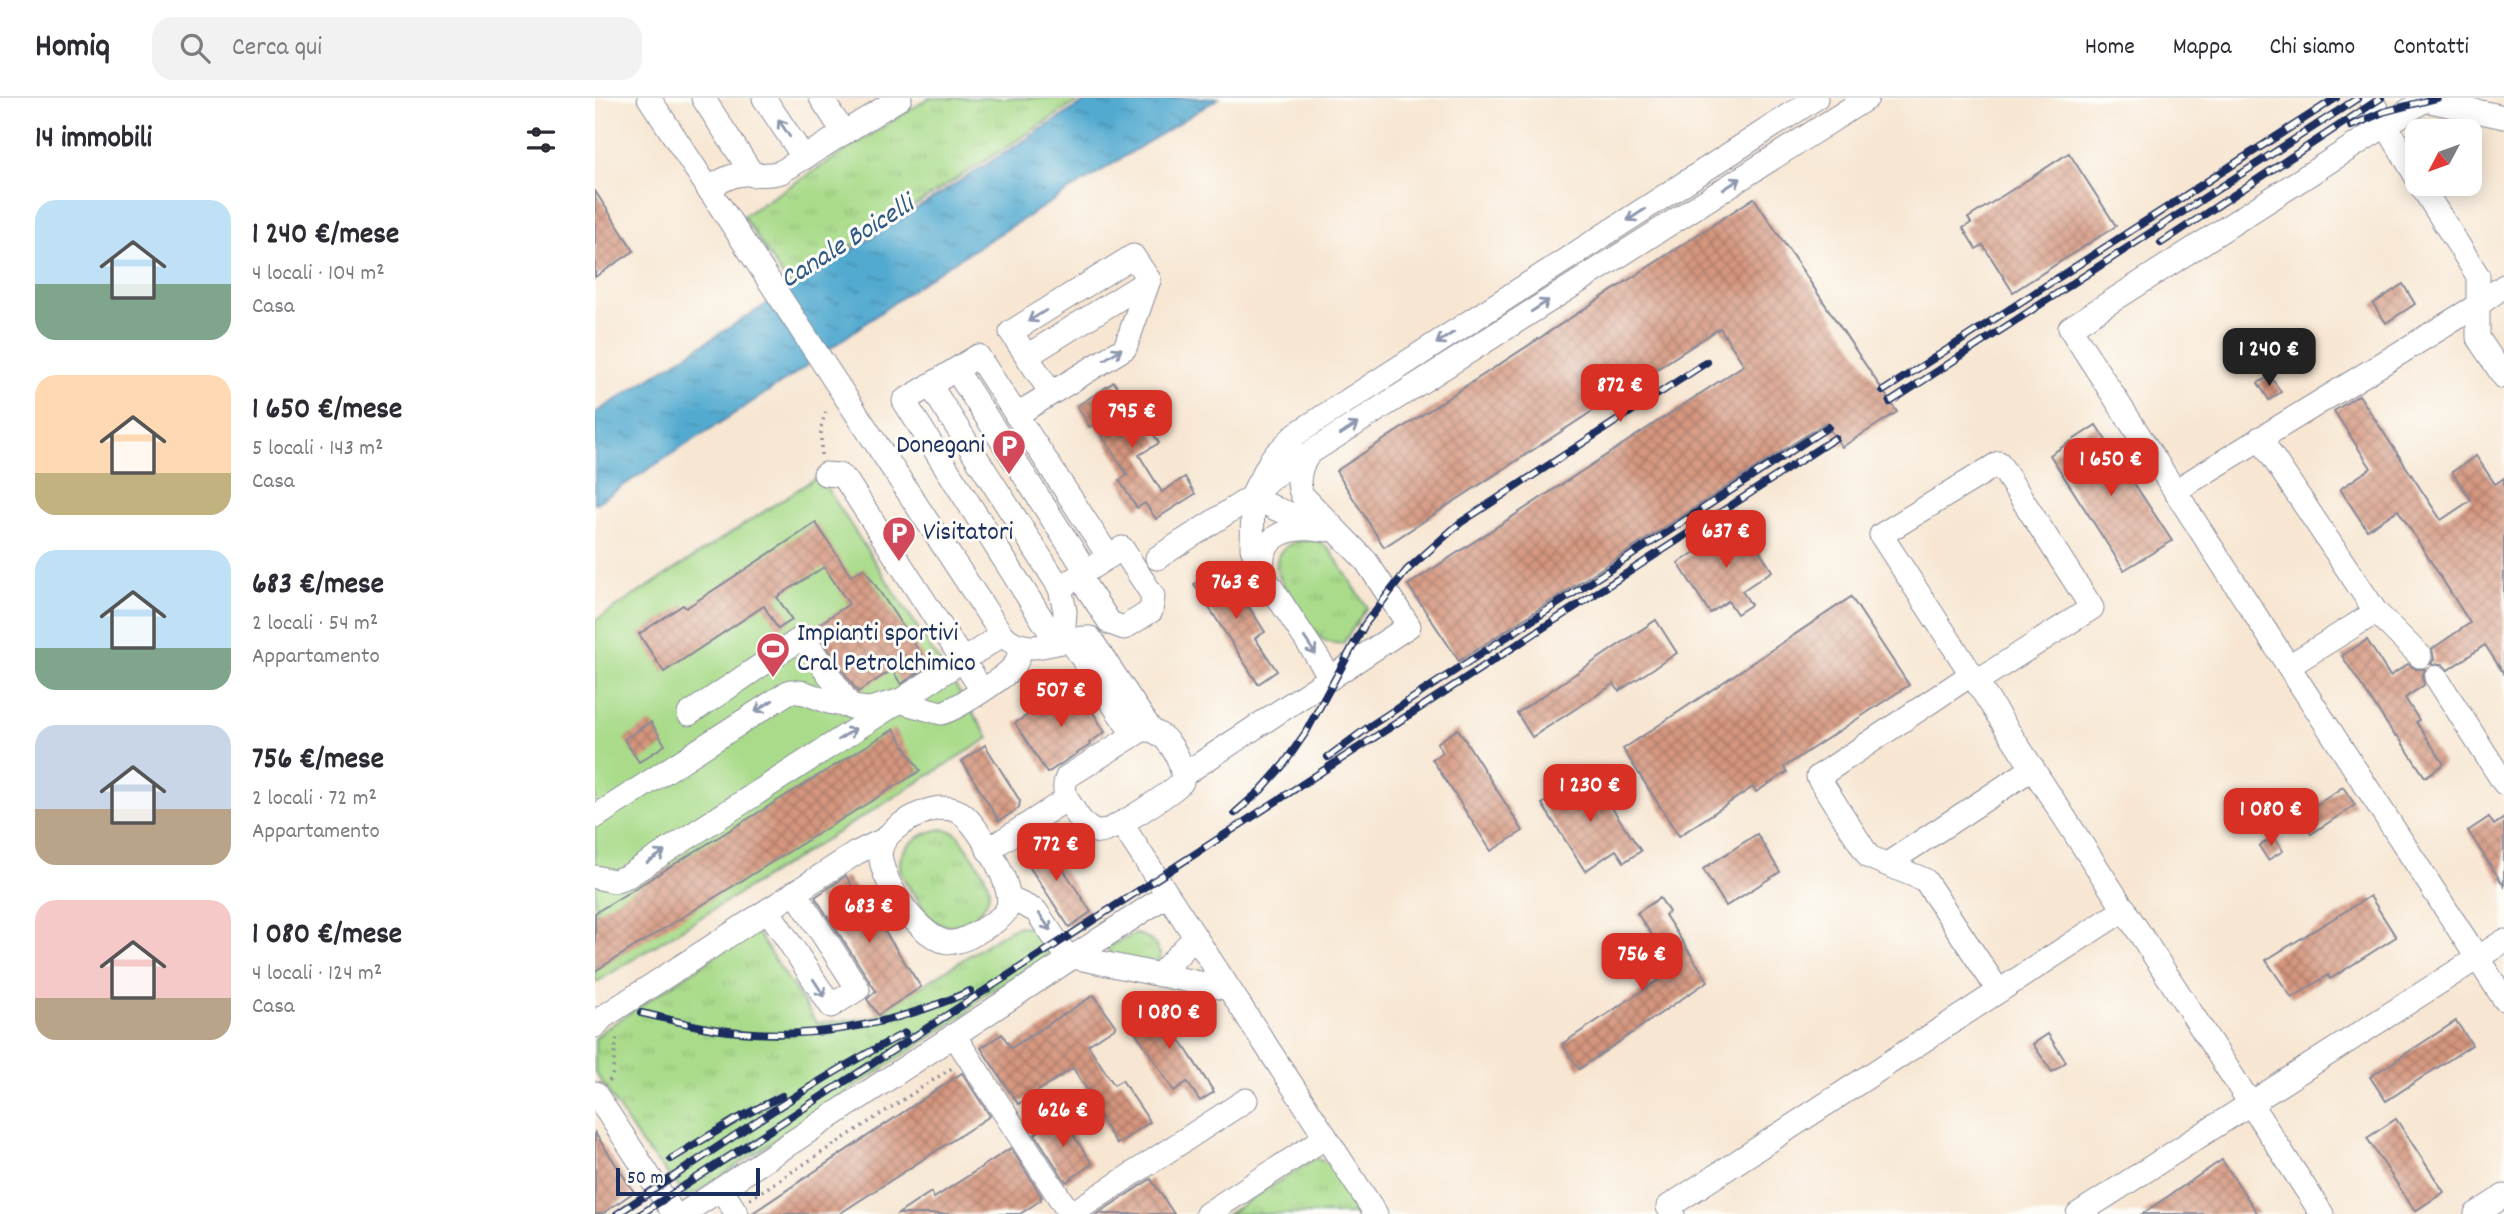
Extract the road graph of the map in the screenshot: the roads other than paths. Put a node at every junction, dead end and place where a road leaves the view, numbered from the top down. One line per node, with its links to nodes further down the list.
1 (649, 98): 16 (street)
2 (702, 98): 15 (street)
3 (764, 98): 13 (street, one-way to 3)
4 (821, 98): 12 (street)
5 (1816, 98): 29 (street, one-way to 29)
6 (1867, 98): 26 (street, one-way to 6)
7 (2370, 98): 11 (street)
8 (2427, 99): 10 (street); 11 (street)
9 (886, 102): 12 (street)
10 (2504, 117)
11 (2384, 125): 14 (street); 28 (street)
12 (844, 133): 13 (street)
13 (804, 158): 15 (street)
14 (2405, 159)
15 (753, 175): 16 (street)
16 (708, 189): 37 (street)
17 (2428, 196): 19 (street)
18 (2504, 286): 19 (street)
19 (2478, 305): 21 (street); 25 (street)
20 (956, 370): 22 (street); 24 (street); 35 (street)
21 (2504, 377)
22 (930, 385): 35 (street); 38 (street)
23 (1053, 392): 23 (street, one-way to 23); 24 (street)
24 (1016, 415): 32 (street)
25 (2260, 438): 28 (street); 36 (street)
26 (1308, 455): 29 (street); 31 (street)
27 (825, 474): 40 (street)
28 (2175, 491): 41 (street)
29 (1253, 496): 30 (street); 33 (street); 34 (street)
30 (1329, 532): 31 (street); 34 (street)
31 (1349, 545): 44 (street)
32 (1109, 557): 35 (street); 35 (street)
33 (1157, 558)
34 (1265, 577): 44 (street, one-way to 44)
35 (1075, 578): 38 (street)
36 (2376, 611): 39 (street); 41 (street)
37 (1005, 634): 38 (street); 40 (street); 45 (street)
38 (1070, 641): 49 (street)
39 (2420, 656)
40 (962, 660): 45 (street); 46 (street)
41 (2289, 666): 68 (street)
42 (1974, 677): 42 (street); 50 (street); 58 (street)
43 (2436, 677): 52 (street)
44 (1331, 678): 51 (street)
45 (982, 690): 46 (street)
46 (898, 701): 47 (street); 59 (street, one-way to 46)
47 (851, 707): 48 (street); 54 (street, one-way to 54)
48 (689, 714)
49 (1142, 732): 51 (street); 53 (street)
50 (2033, 768): 58 (street); 63 (street)
51 (1183, 775): 55 (street)
52 (2504, 783)
53 (1067, 799): 55 (street); 57 (street)
54 (595, 817)
55 (1121, 823): 61 (street)
56 (885, 839): 57 (street); 60 (street); 62 (street)
57 (988, 849): 62 (street)
58 (1887, 864): 71 (street)
59 (595, 877)
60 (795, 892): 64 (street); 64 (street, one-way to 60)
61 (1167, 895): 65 (street); 67 (street)
62 (1009, 898): 67 (street, one-way to 67)
63 (2125, 909): 71 (street); 77 (street)
64 (768, 910): 73 (street)
65 (1195, 937): 69 (street); 70 (street)
66 (2504, 941): 68 (street)
67 (1071, 958): 69 (street); 74 (street)
68 (2478, 958): 72 (street); 77 (street)
69 (1159, 975): 70 (street)
70 (1229, 989): 78 (street)
71 (1998, 990): 87 (street)
72 (2504, 999)
73 (598, 1020)
74 (954, 1035): 79 (street); 84 (street)
75 (595, 1093): 82 (street)
76 (1246, 1100): 84 (street)
77 (2251, 1103): 88 (street); 89 (street)
78 (1326, 1137): 85 (street); 86 (street)
79 (721, 1189): 81 (street); 83 (street)
80 (2504, 1196): 90 (street)
81 (736, 1212)
82 (674, 1214)
83 (683, 1214)
84 (1070, 1214)
85 (1207, 1214)
86 (1376, 1214)
87 (1672, 1214)
88 (2078, 1214)
89 (2322, 1214)
90 (2476, 1214)

